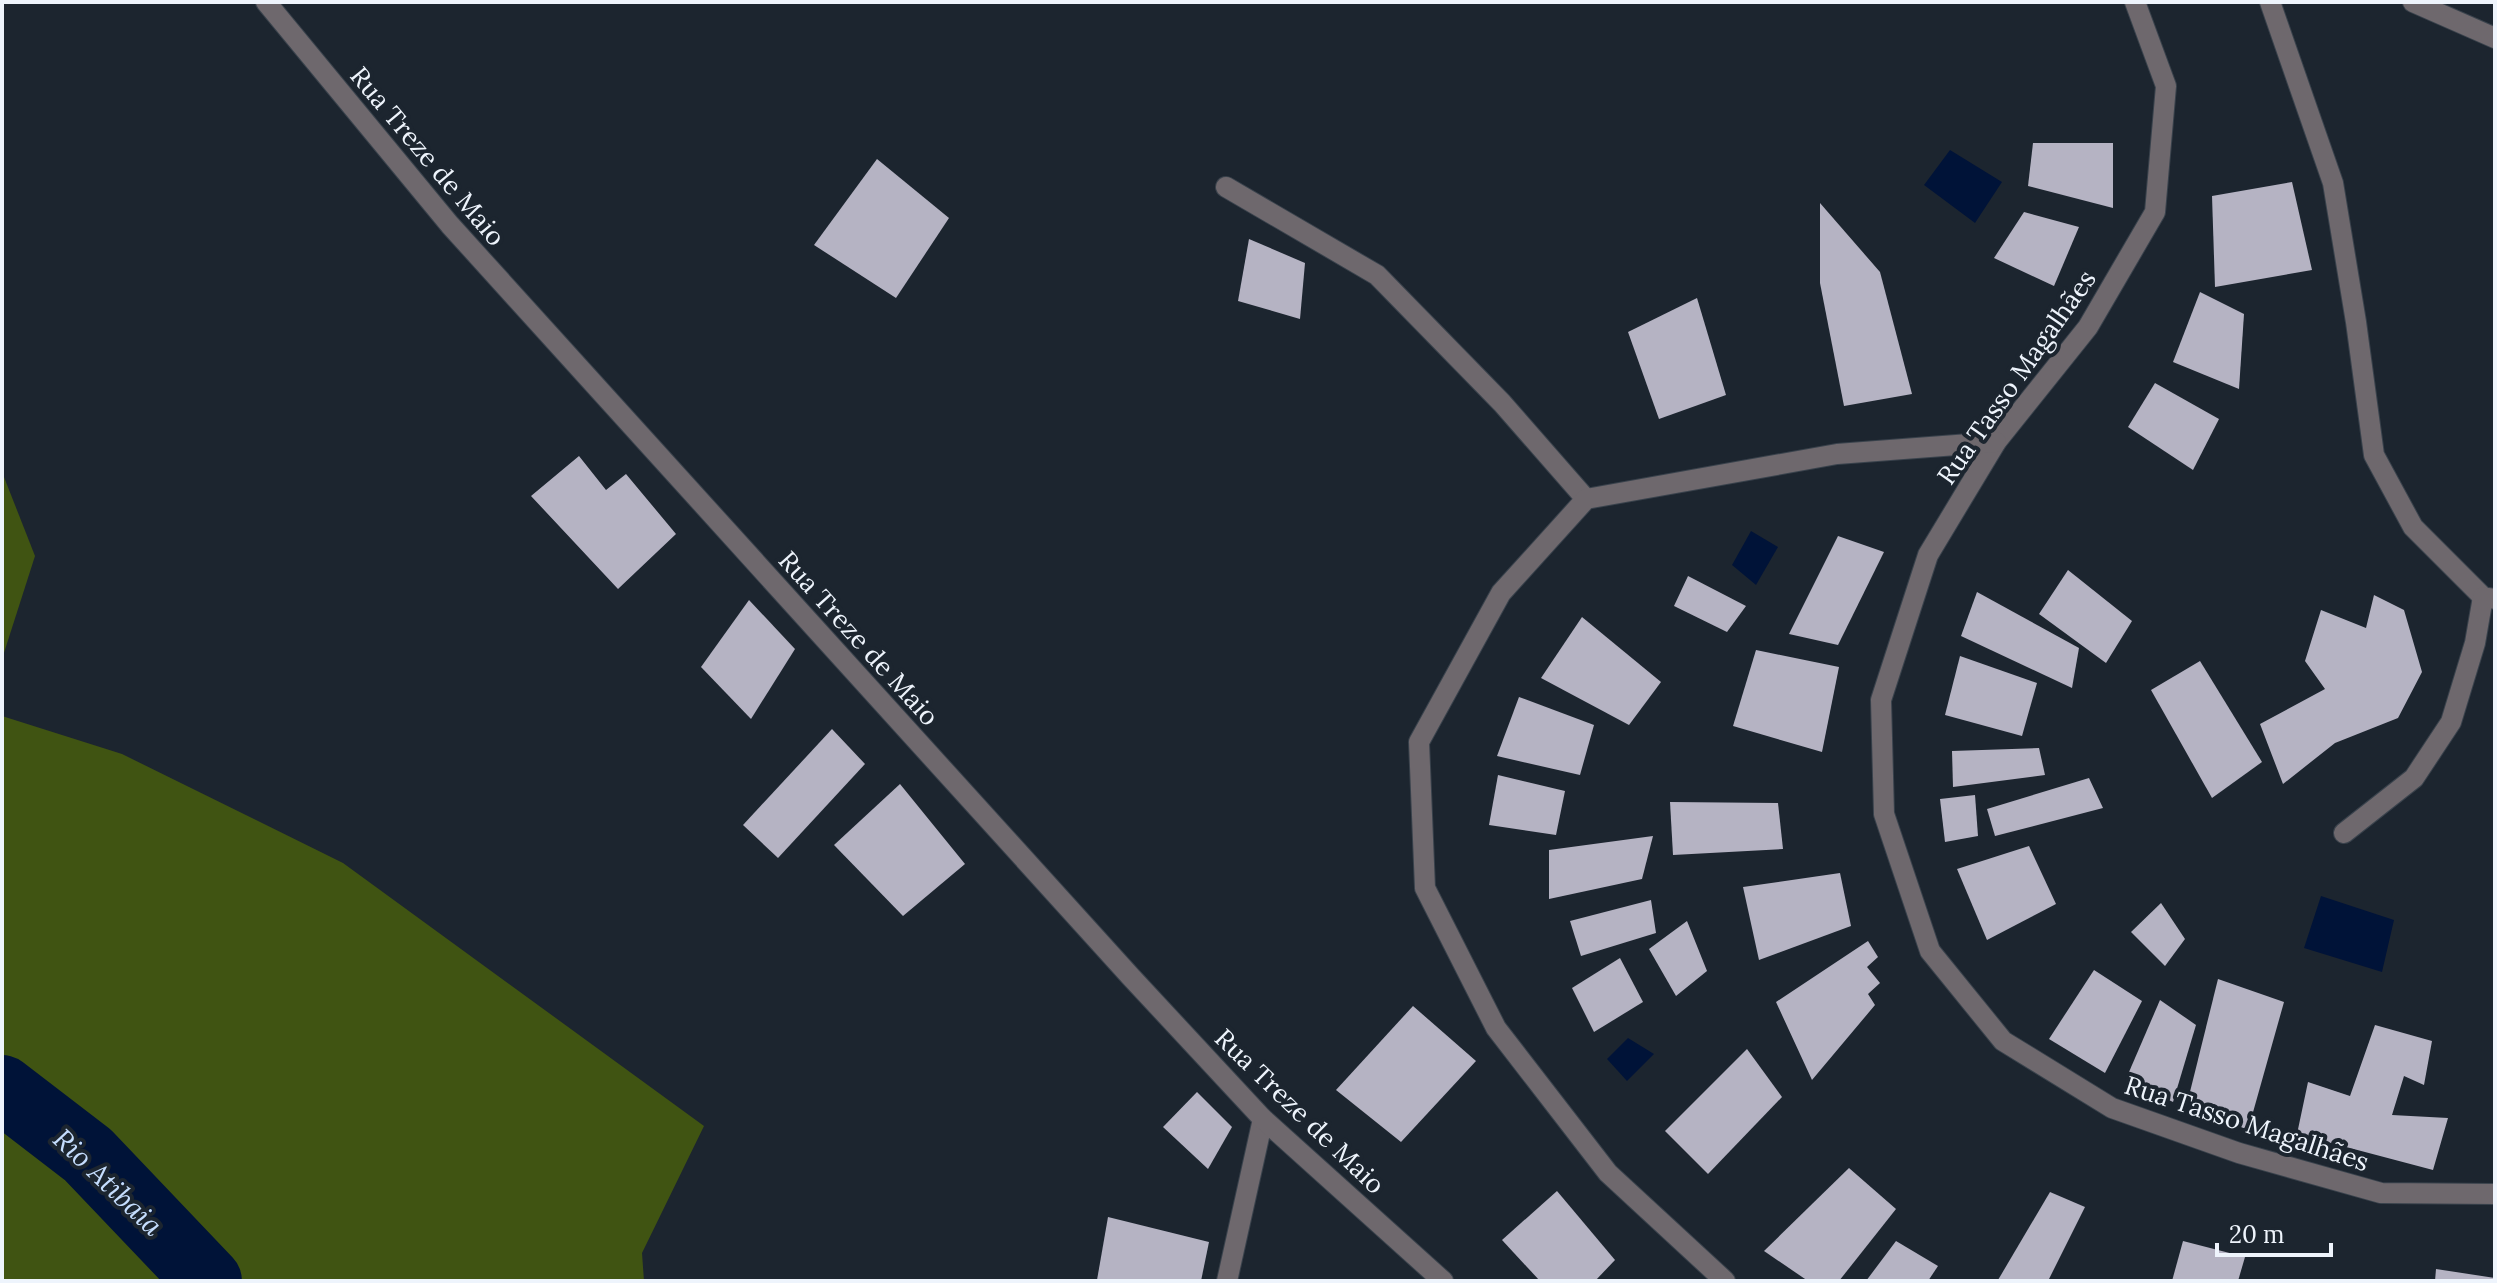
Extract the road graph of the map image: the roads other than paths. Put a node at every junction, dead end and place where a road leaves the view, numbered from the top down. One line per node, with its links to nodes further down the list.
1 (266, 2): 11 (street, Rua Treze de Maio)
2 (2135, 2): 7 (street, Rua Tasso Magalhães)
3 (2270, 2): 9 (street)
4 (2413, 2): 5 (street)
5 (2495, 38)
6 (1226, 187): 8 (street)
7 (1996, 442): 8 (street); 12 (street, Rua Tasso Magalhães)
8 (1586, 499): 15 (street)
9 (2489, 598): 10 (street)
10 (2344, 833)
11 (1263, 1119): 13 (street); 14 (street, Rua Treze de Maio)
12 (2495, 1194)
13 (1227, 1281)
14 (1443, 1281)
15 (1725, 1281)

